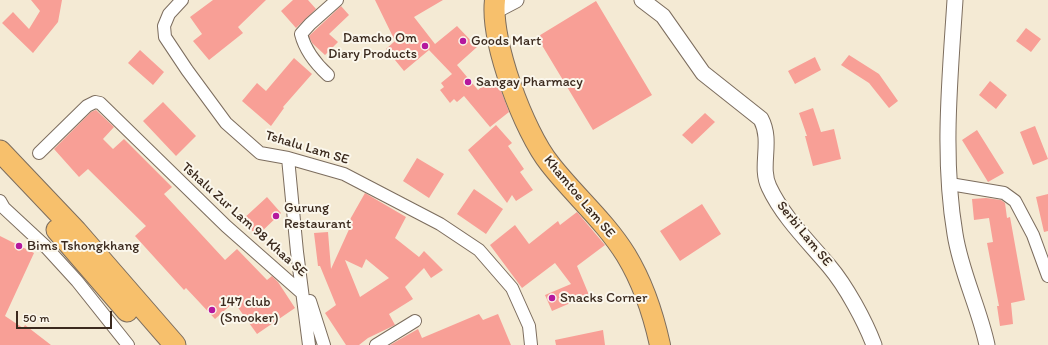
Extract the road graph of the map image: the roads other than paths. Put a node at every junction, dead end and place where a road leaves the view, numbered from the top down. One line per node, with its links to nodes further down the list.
1 (182, 0): 10 (street, Tshalu Lam SE)
2 (336, 0): 7 (street)
3 (516, 0): 6 (street)
4 (642, 0): 25 (street, Serbi Lam SE)
5 (955, 0): 11 (street)
6 (494, 6): 24 (main road, Khamtoe Lam SE)
7 (328, 75)
8 (38, 153): 15 (street, Tshalu Zur Lam 98 Khaa SE)
9 (1, 158): 18 (highway); 19 (highway)
10 (288, 158): 13 (street); 23 (street, Tshalu Lam SE)
11 (950, 184): 14 (street); 26 (street)
12 (0, 201): 17 (street)
13 (299, 272): 15 (street); 21 (street)
14 (1048, 276)
15 (302, 293): 20 (street)
16 (415, 321): 22 (street)
17 (128, 345)
18 (157, 345)
19 (175, 345)
20 (309, 345)
21 (324, 345)
22 (376, 345)
23 (531, 345)
24 (660, 345)
25 (874, 345)
26 (987, 345)

